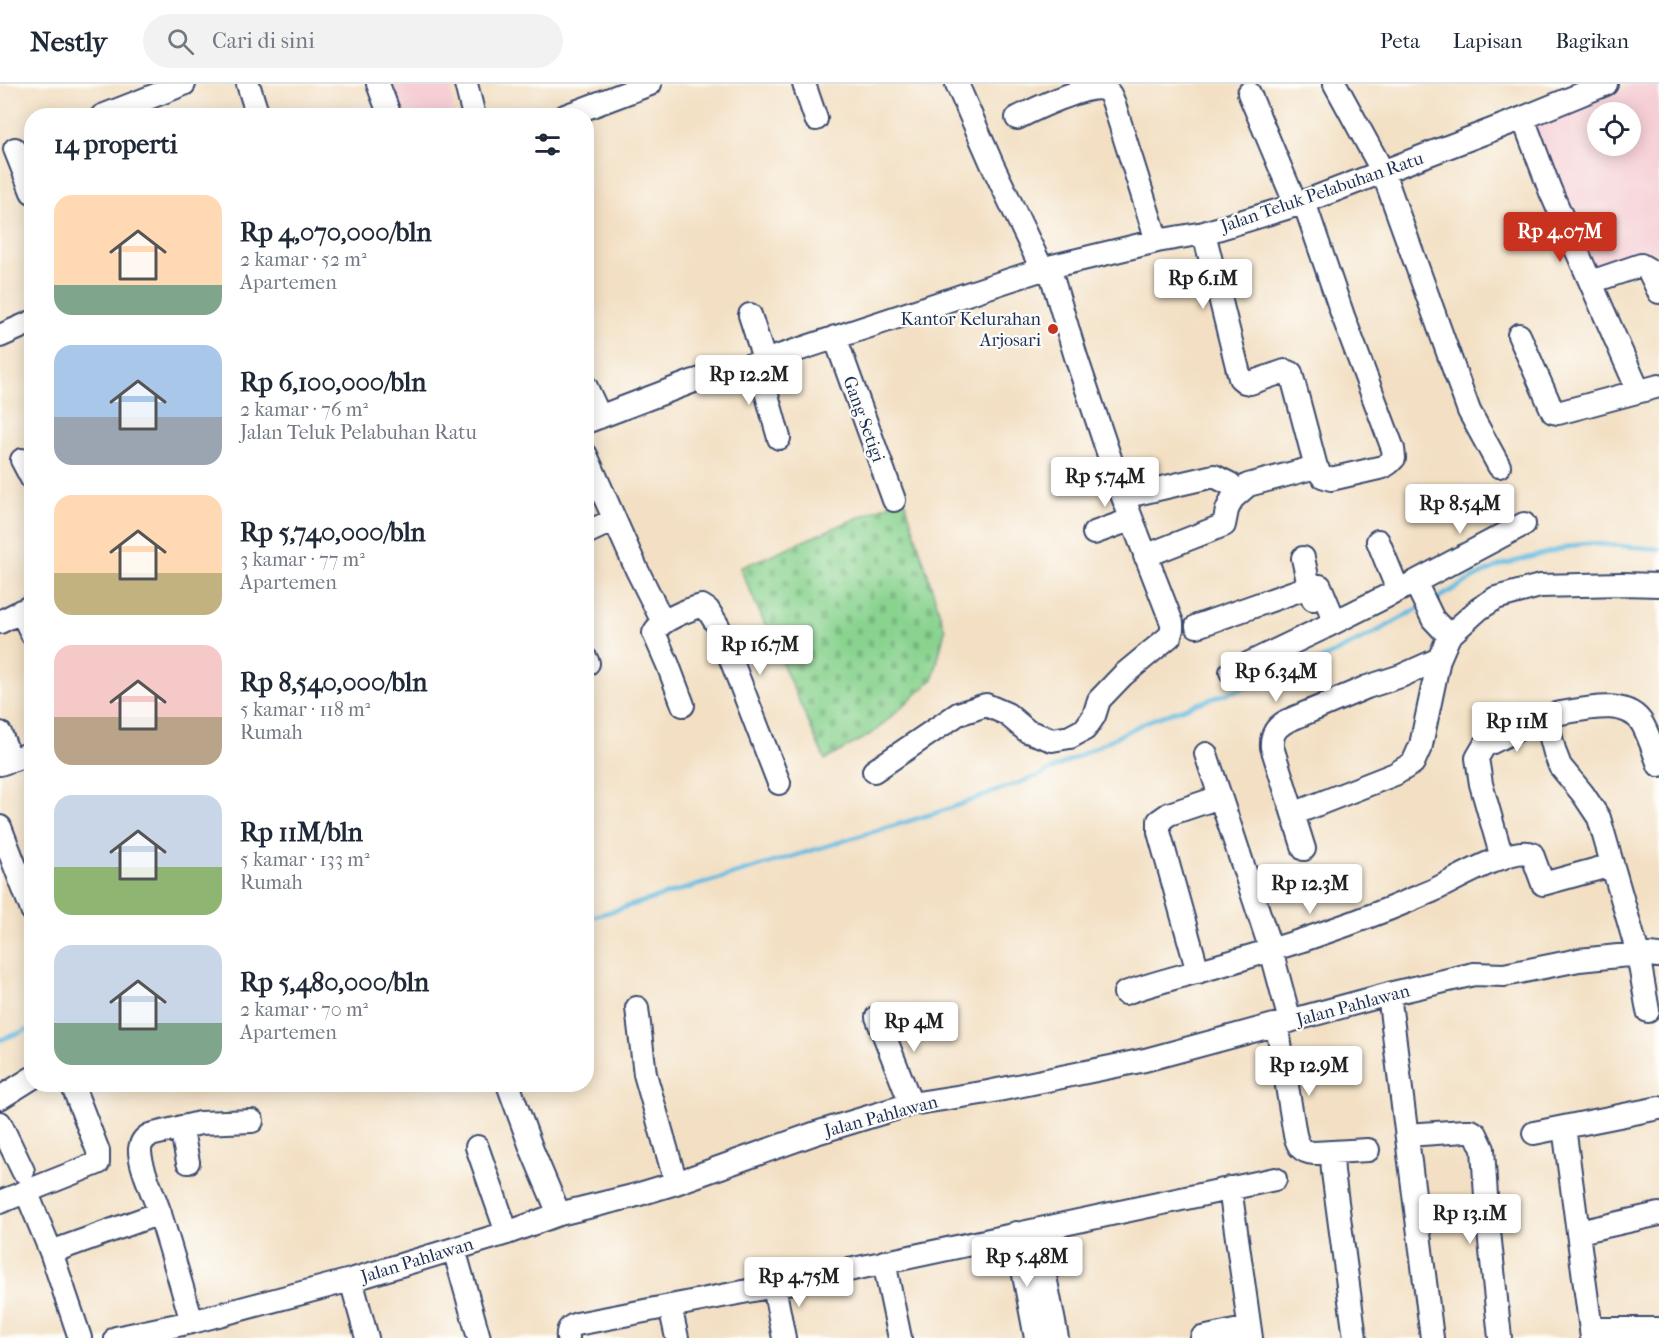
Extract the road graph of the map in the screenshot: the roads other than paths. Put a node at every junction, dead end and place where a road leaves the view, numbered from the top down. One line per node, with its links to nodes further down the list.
1 (184, 84): 12 (street)
2 (248, 84): 13 (street)
3 (378, 84): 14 (street)
4 (466, 84): 15 (street)
5 (650, 84): 16 (street)
6 (804, 84): 19 (street)
7 (957, 84): 26 (street)
8 (1604, 85): 18 (street, Jalan Teluk Pelabuhan Ratu)
9 (1344, 87): 22 (street)
10 (1044, 93): 17 (street); 25 (street)
11 (1249, 93): 23 (street)
12 (122, 108)
13 (256, 108)
14 (387, 108)
15 (472, 108)
16 (586, 108)
17 (1017, 118)
18 (1523, 118): 22 (street, Jalan Teluk Pelabuhan Ratu); 27 (street)
19 (816, 119)
20 (15, 149): 21 (street)
21 (24, 172)
22 (1383, 172): 23 (street, Jalan Teluk Pelabuhan Ratu); 38 (street)
23 (1300, 204): 24 (street, Jalan Teluk Pelabuhan Ratu); 39 (street)
24 (1204, 233): 25 (street, Jalan Teluk Pelabuhan Ratu); 39 (street)
25 (1157, 241): 26 (street, Jalan Teluk Pelabuhan Ratu)
26 (1046, 268): 33 (street, Jalan Teluk Pelabuhan Ratu); 42 (street)
27 (1591, 282): 28 (street); 35 (street)
28 (1659, 292)
29 (750, 315): 34 (street)
30 (24, 326): 32 (street)
31 (1519, 335): 35 (street)
32 (0, 336)
33 (835, 337): 34 (street, Jalan Teluk Pelabuhan Ratu); 43 (street, Gang Setigi)
34 (761, 361): 36 (street, Jalan Teluk Pelabuhan Ratu); 37 (street)
35 (1652, 391)
36 (594, 420)
37 (779, 438)
38 (1499, 466)
39 (1316, 467): 41 (street)
40 (594, 474): 44 (street)
41 (1237, 493): 42 (street); 50 (street)
42 (1123, 497): 45 (street)
43 (894, 500)
44 (614, 520): 47 (street); 57 (street)
45 (1130, 520): 48 (street); 50 (street)
46 (1524, 524): 54 (street)
47 (594, 529)
48 (1094, 533)
49 (1378, 541): 54 (street)
50 (1144, 556): 69 (street)
51 (1304, 558): 53 (street)
52 (1659, 585): 60 (street)
53 (1309, 586): 58 (street); 59 (street)
54 (1412, 590): 59 (street); 60 (street)
55 (24, 609): 56 (street)
56 (0, 622)
57 (663, 622): 63 (street); 70 (street)
58 (1197, 626)
59 (1329, 626): 62 (street)
60 (1449, 636): 61 (street)
61 (1438, 659): 72 (street); 72 (street)
62 (1231, 672)
63 (683, 705)
64 (1556, 714): 68 (street)
65 (0, 733): 67 (street)
66 (1206, 754): 71 (street)
67 (14, 759)
68 (1659, 765)
69 (874, 771)
70 (779, 783)
71 (1220, 797): 78 (street); 80 (street)
72 (1293, 814): 74 (street)
73 (0, 827): 77 (street)
74 (1304, 849)
75 (1502, 858): 76 (street); 76 (street); 78 (street)
76 (1612, 865): 79 (street)
77 (24, 883)
78 (1271, 950): 80 (street); 86 (street)
79 (1649, 955): 82 (street, Jalan Pahlawan); 84 (street)
80 (1198, 972): 81 (street)
81 (1125, 993)
82 (1389, 994): 86 (street, Jalan Pahlawan); 98 (street)
83 (637, 1008): 105 (street)
84 (1648, 1011)
85 (877, 1017): 91 (street)
86 (1284, 1023): 91 (street, Jalan Pahlawan); 101 (street)
87 (24, 1083): 90 (street)
88 (75, 1092): 104 (street)
89 (511, 1092): 109 (street)
90 (0, 1098)
91 (911, 1104): 105 (street, Jalan Pahlawan)
92 (1659, 1108): 96 (street)
93 (252, 1121): 95 (street)
94 (0, 1123): 104 (street)
95 (181, 1127): 102 (street); 108 (street)
96 (1564, 1127): 97 (street); 112 (street)
97 (1534, 1133)
98 (1407, 1135): 136 (street); 137 (street)
99 (477, 1147): 113 (street)
100 (1368, 1150): 101 (street)
101 (1332, 1153): 135 (street)
102 (188, 1162)
103 (1275, 1179): 106 (street)
104 (25, 1181): 107 (street); 115 (street)
105 (676, 1183): 109 (street, Jalan Pahlawan)
106 (1230, 1188): 111 (street); 122 (street)
107 (0, 1202)
108 (160, 1213): 115 (street); 120 (street)
109 (559, 1214): 113 (street, Jalan Pahlawan)
110 (1659, 1214): 112 (street)
111 (1026, 1231): 116 (street); 132 (street); 133 (street)
112 (1579, 1232): 123 (street)
113 (507, 1233): 114 (street, Jalan Pahlawan)
114 (454, 1249): 117 (street, Jalan Pahlawan); 127 (street)
115 (51, 1252): 124 (street)
116 (884, 1262): 118 (street); 131 (street)
117 (351, 1280): 120 (street, Jalan Pahlawan); 126 (street)
118 (774, 1286): 119 (street); 130 (street)
119 (670, 1306): 128 (street); 129 (street)
120 (192, 1322): 125 (street, Jalan Pahlawan)
121 (1659, 1329): 123 (street)
122 (1250, 1333): 134 (street)
123 (1591, 1334)
124 (80, 1338)
125 (116, 1338)
126 (367, 1338)
127 (479, 1338)
128 (568, 1338)
129 (677, 1338)
130 (784, 1338)
131 (900, 1338)
132 (1036, 1338)
133 (1057, 1338)
134 (1202, 1338)
135 (1355, 1338)
136 (1432, 1338)
137 (1500, 1338)

